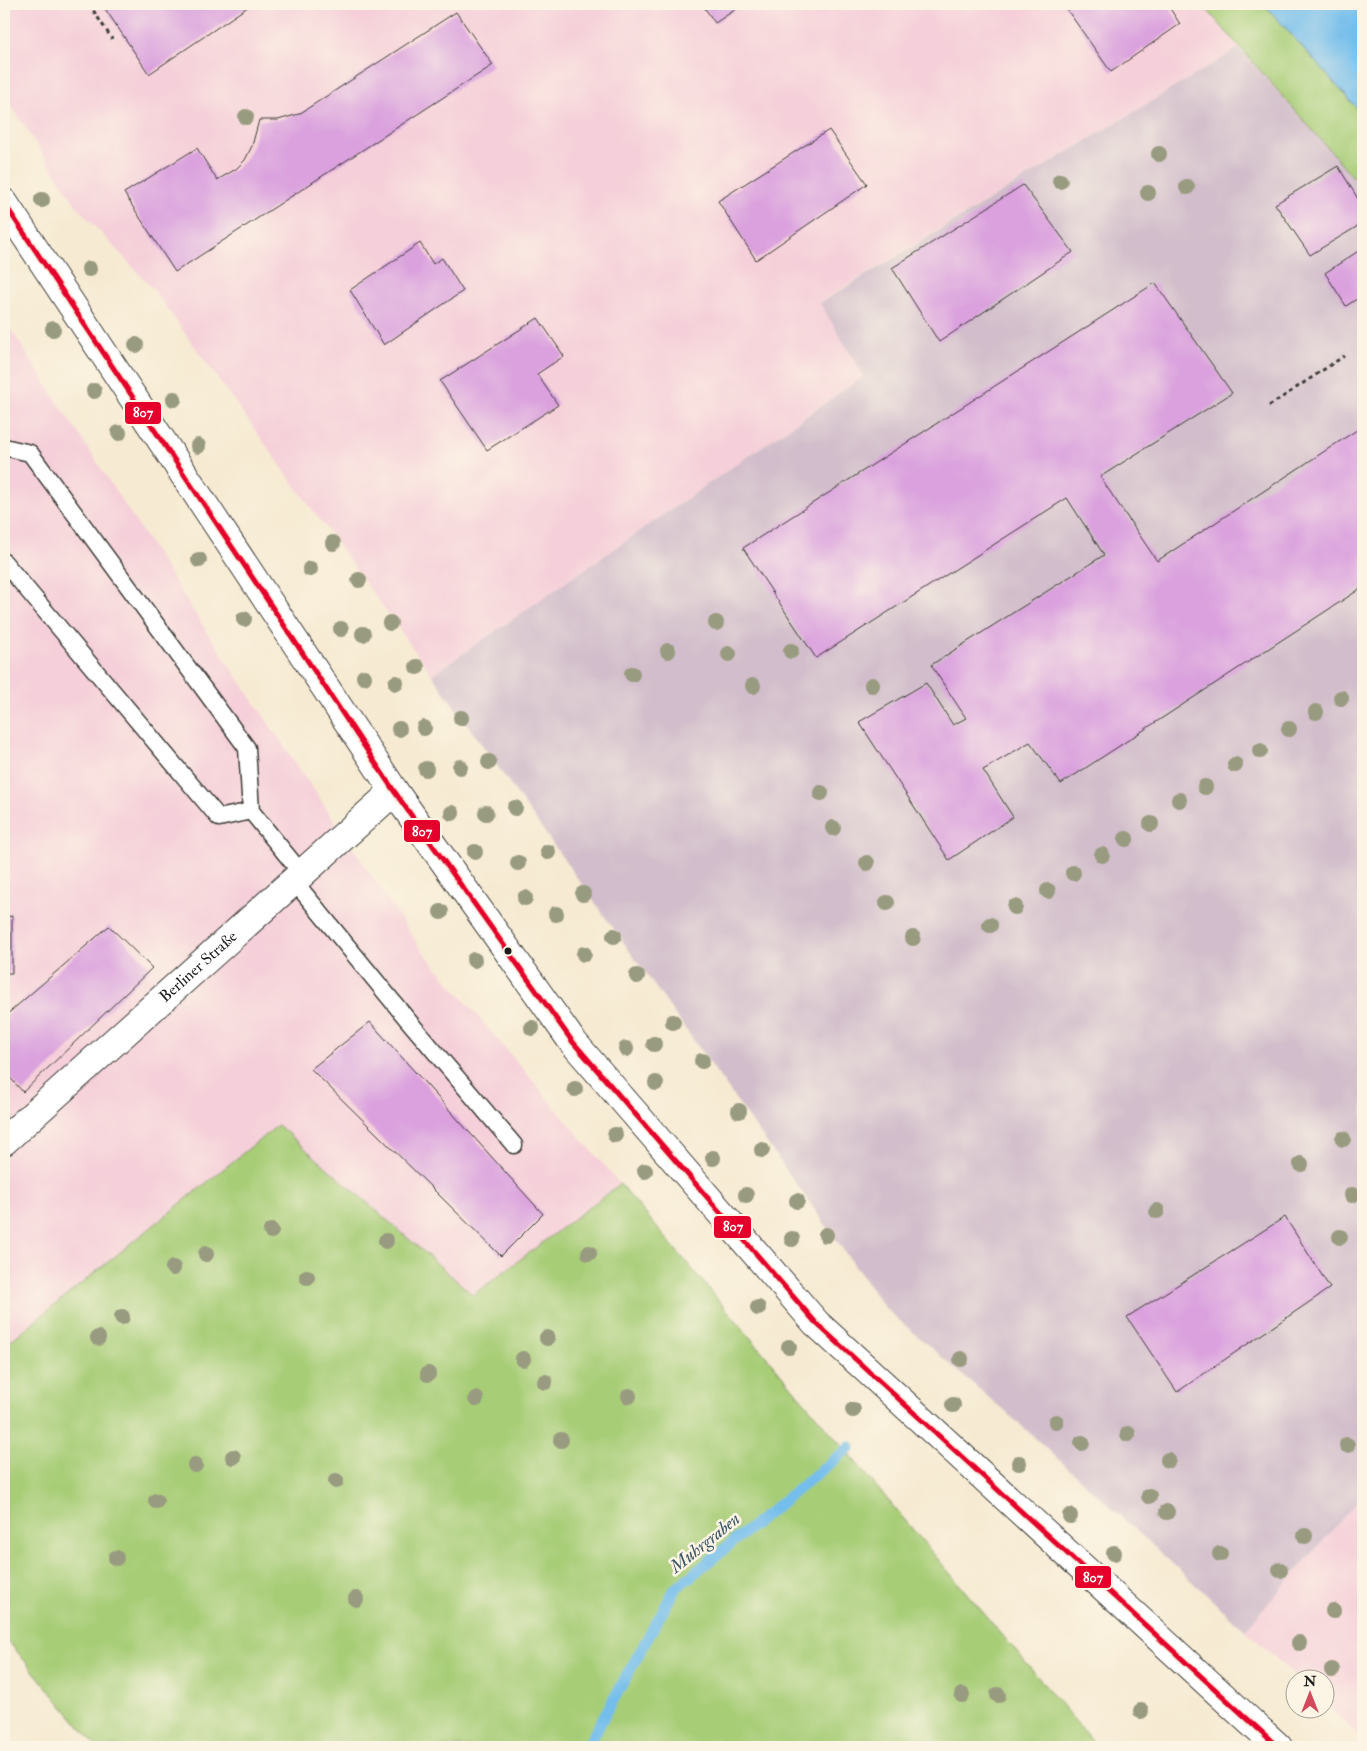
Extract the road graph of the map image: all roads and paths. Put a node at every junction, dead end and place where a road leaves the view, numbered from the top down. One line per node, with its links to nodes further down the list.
1 (90, 4): 2 (path)
2 (112, 39)
3 (4, 203): 8 (main road)
4 (1344, 356): 5 (path)
5 (1269, 406)
6 (4, 447): 9 (lane)
7 (4, 562): 9 (lane)
8 (394, 791): 10 (main road, Berliner Straße); 13 (main road)
9 (251, 811): 10 (lane)
10 (298, 877): 11 (main road, Berliner Straße); 12 (lane)
11 (4, 1142)
12 (514, 1145)
13 (1278, 1747)

